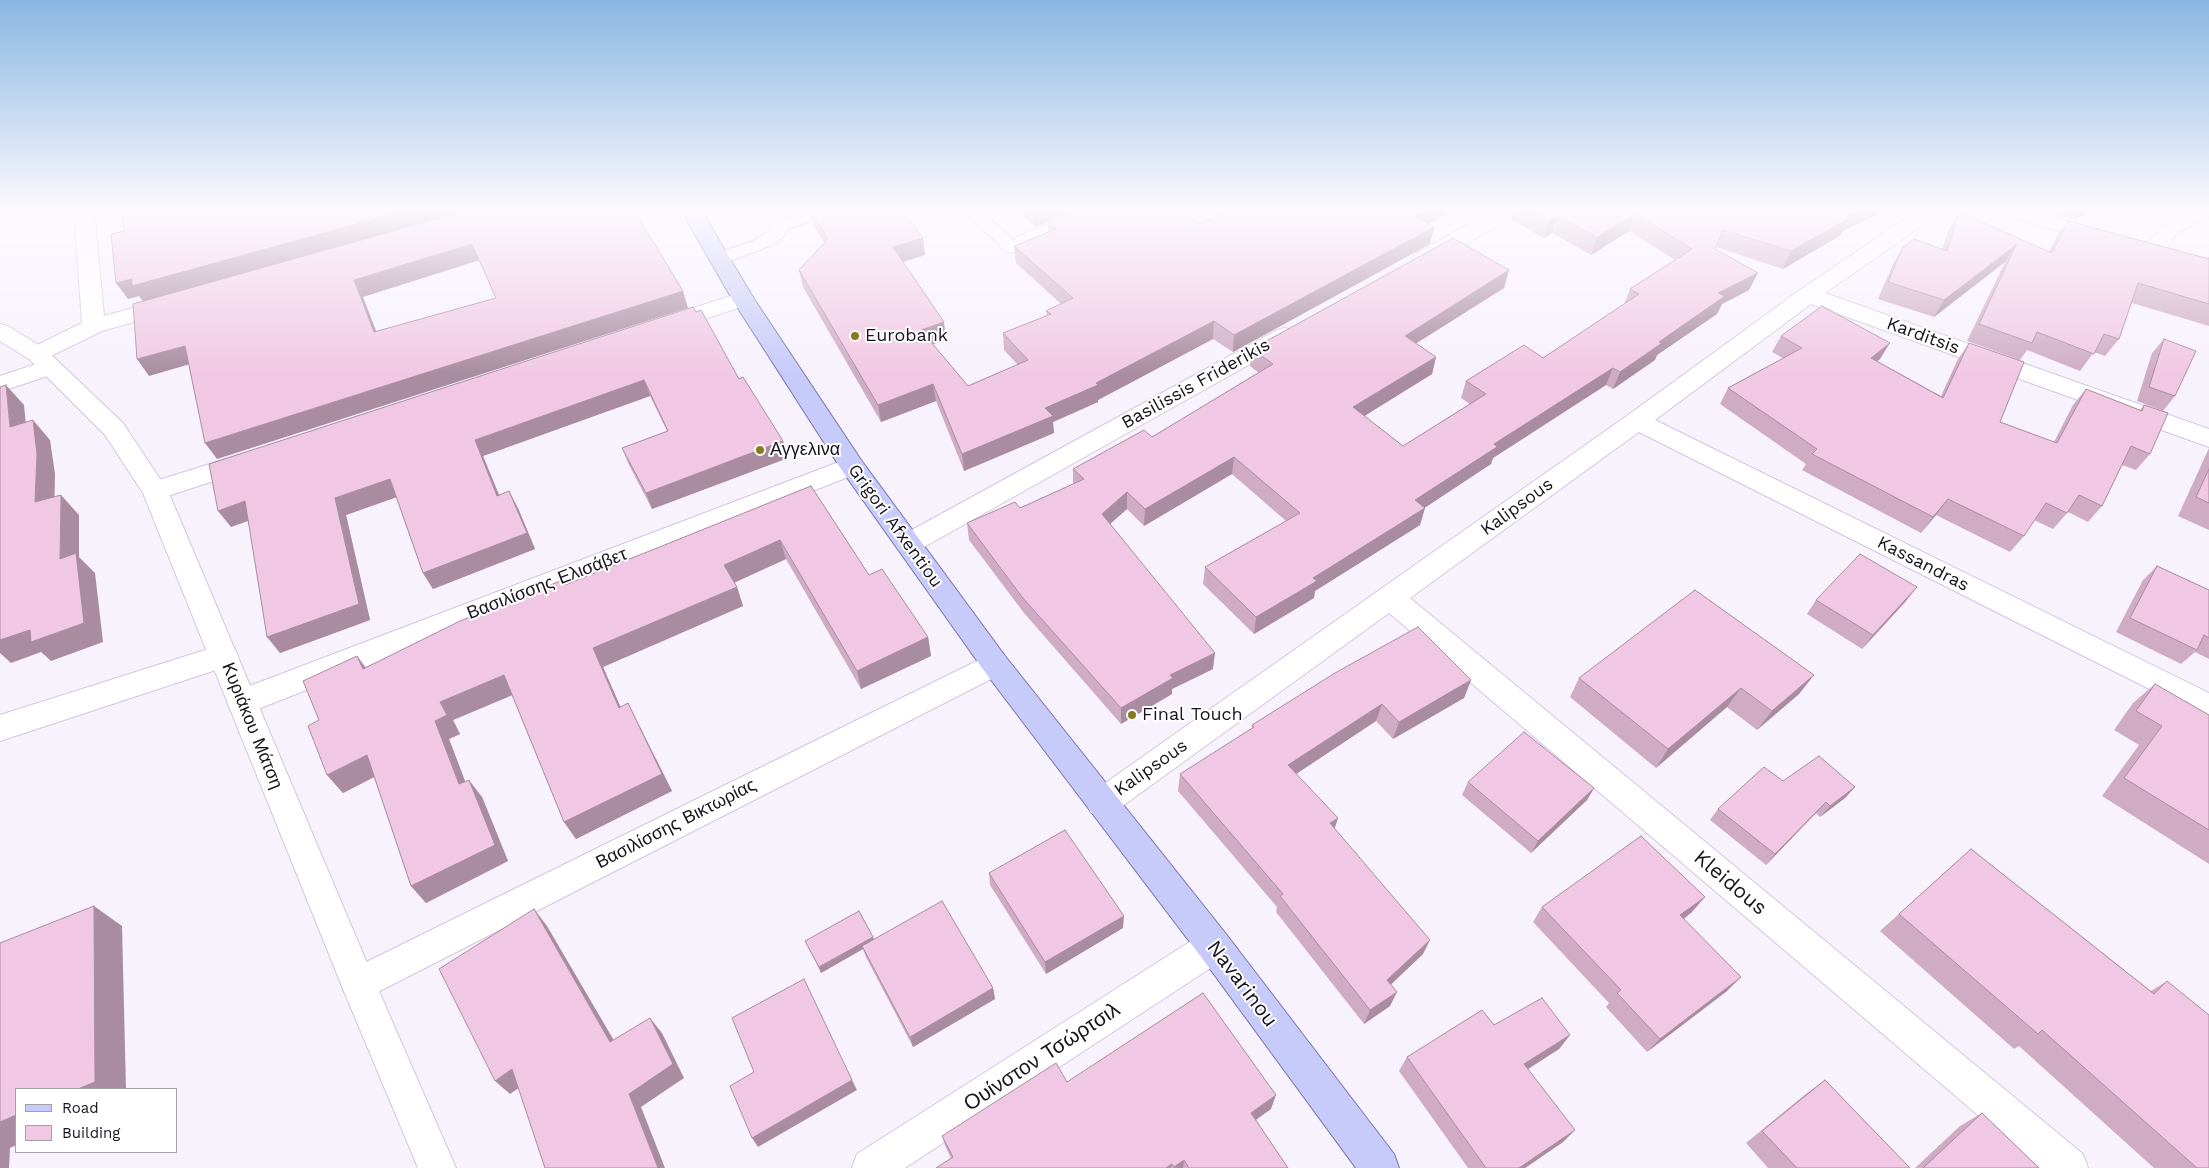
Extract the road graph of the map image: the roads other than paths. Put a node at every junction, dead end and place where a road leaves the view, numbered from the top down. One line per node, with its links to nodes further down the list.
1 (89, 265): 9 (street)
2 (724, 265): 8 (main road, Grigori Afxentiou)
3 (1412, 265): 5 (street)
4 (1852, 265): 6 (street, Kalipsous)
5 (1406, 268)
6 (1808, 295): 15 (street, Kalipsous); 16 (street, Karditsis)
7 (190, 299): 9 (street)
8 (744, 299): 11 (street); 18 (main road, Grigori Afxentiou)
9 (94, 326): 13 (street)
10 (1302, 326): 20 (street, Basilissis Friderikis)
11 (648, 330)
12 (0, 331): 13 (street, Κυριάκου Μάτση)
13 (44, 360): 14 (street); 19 (street, Κυριάκου Μάτση)
14 (0, 384)
15 (1637, 421): 21 (street, Kalipsous); 25 (street, Kassandras)
16 (2209, 438)
17 (269, 454): 19 (street)
18 (852, 466): 20 (main road, Grigori Afxentiou); 24 (street, Βασιλίσσης Ελισάβετ)
19 (155, 491): 22 (street, Κυριάκου Μάτση)
20 (908, 544): 23 (main road, Grigori Afxentiou)
21 (1390, 598): 27 (street, Kalipsous); 33 (street, Kleidous)
22 (224, 656): 24 (street, Κυριάκου Μάτση); 26 (street)
23 (995, 664): 27 (main road, Grigori Afxentiou); 29 (street, Βασιλίσσης Βικτωρίας)
24 (242, 702): 29 (street, Κυριάκου Μάτση)
25 (2209, 707)
26 (0, 728)
27 (1102, 803): 28 (main road, Navarinou)
28 (1214, 946): 31 (street, Ουίνστον Τσώρτσιλ); 32 (main road, Navarinou)
29 (358, 984): 30 (street, Κυριάκου Μάτση)
30 (437, 1168)
31 (871, 1168)
32 (1380, 1168)
33 (2069, 1168)

